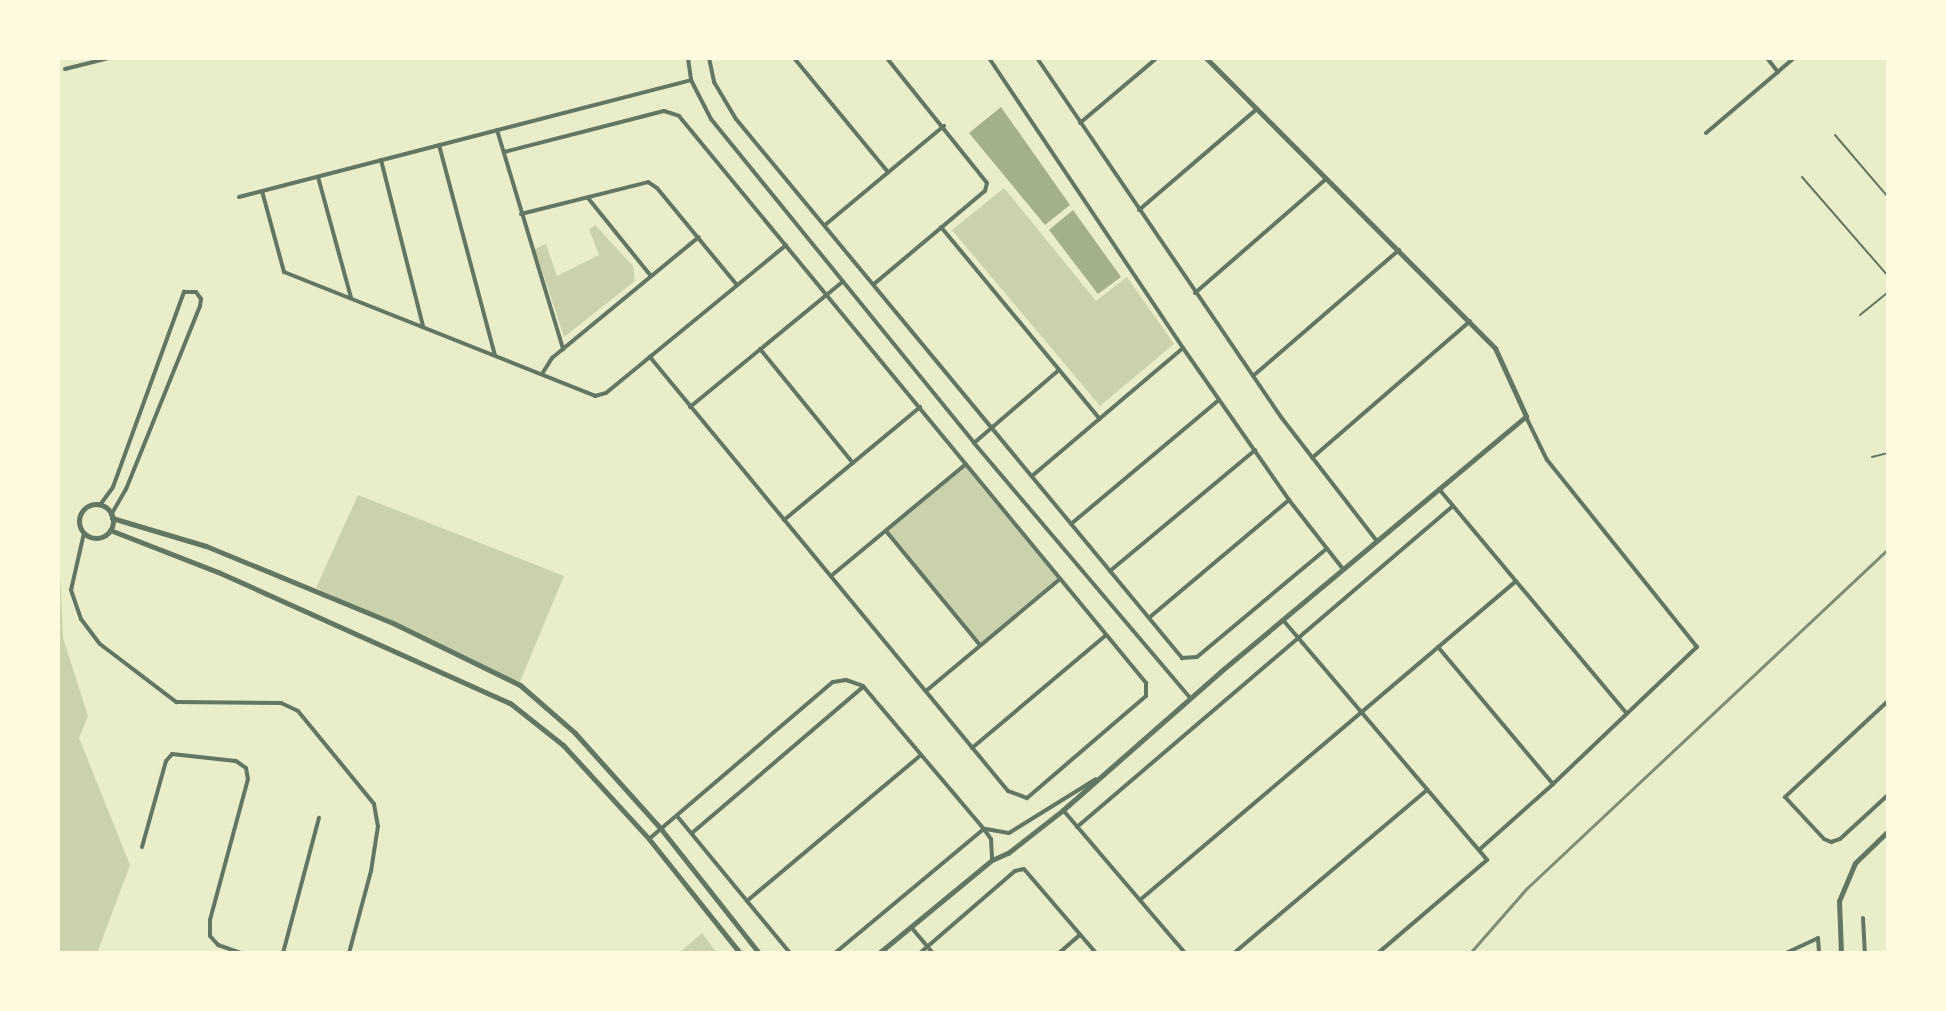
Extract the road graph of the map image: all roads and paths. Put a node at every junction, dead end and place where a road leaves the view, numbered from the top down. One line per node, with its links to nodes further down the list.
1 (109, 58): 12 (street)
2 (688, 58): 14 (street)
3 (709, 58): 34 (street)
4 (794, 58): 24 (street)
5 (887, 58): 17 (street)
6 (989, 58): 51 (street)
7 (1037, 58): 16 (street)
8 (1157, 58): 16 (street)
9 (1206, 58): 15 (street)
10 (1767, 58): 13 (street)
11 (1794, 58): 13 (street)
12 (65, 69)
13 (1778, 72): 19 (street)
14 (691, 80): 18 (street); 41 (street)
15 (1257, 109): 27 (street); 32 (street)
16 (1080, 123): 32 (street)
17 (944, 126): 24 (street); 35 (street)
18 (497, 130): 21 (street); 22 (street)
19 (1706, 133)
20 (1835, 135): 31 (lane)
21 (439, 145): 23 (street); 54 (street)
22 (504, 152): 33 (street); 37 (street)
23 (381, 160): 25 (street); 50 (street)
24 (888, 172): 34 (street)
25 (318, 177): 28 (street); 47 (street)
26 (1802, 177): 40 (lane)
27 (1327, 179): 38 (street); 45 (street)
28 (262, 191): 29 (street); 47 (street)
29 (239, 197)
30 (588, 197): 33 (street); 36 (street); 39 (street)
31 (1888, 197)
32 (1139, 210): 45 (street)
33 (521, 214): 52 (street)
34 (825, 225): 42 (street)
35 (941, 227): 42 (street); 56 (street)
36 (699, 237): 39 (street); 43 (street)
37 (786, 245): 43 (street); 46 (street)
38 (1399, 250): 49 (street); 58 (street)
39 (651, 276): 52 (street)
40 (1888, 276)
41 (842, 282): 46 (street); 65 (street)
42 (874, 284): 64 (street)
43 (737, 285): 55 (street)
44 (1888, 292): 48 (lane)
45 (1195, 293): 58 (street)
46 (827, 294): 53 (street); 61 (street)
47 (351, 298): 50 (street)
48 (1860, 315)
49 (1470, 321): 62 (street); 69 (street)
50 (423, 326): 54 (street)
51 (1183, 348): 59 (street); 63 (street)
52 (563, 349): 57 (street)
53 (760, 349): 60 (street); 70 (street)
54 (495, 355): 57 (street)
55 (650, 357): 57 (street); 60 (street)
56 (1059, 370): 63 (street); 64 (street)
57 (542, 374)
58 (1253, 376): 69 (street)
59 (1219, 400): 66 (street); 79 (street)
60 (690, 407): 78 (street)
61 (920, 407): 70 (street); 71 (street)
62 (1526, 416): 73 (street); 101 (street)
63 (1100, 419): 72 (street)
64 (993, 427): 65 (street); 72 (street)
65 (974, 443): 98 (street)
66 (1255, 450): 74 (street); 86 (street)
67 (1888, 453): 68 (lane)
68 (1872, 457)
69 (1312, 458): 83 (street)
70 (853, 463): 78 (street)
71 (966, 464): 81 (street); 88 (street)
72 (1032, 476): 79 (street)
73 (1439, 489): 76 (street); 83 (street)
74 (1289, 500): 84 (street); 90 (street)
75 (100, 505): 77 (street); 77 (street); 82 (street)
76 (1453, 506): 89 (street); 93 (street)
77 (112, 517): 80 (street); 112 (street)
78 (784, 520): 87 (street)
79 (1071, 524): 86 (street)
80 (110, 530): 82 (street); 116 (street)
81 (886, 531): 87 (street); 94 (street)
82 (84, 533): 128 (street)
83 (1377, 541): 85 (street)
84 (1326, 549): 85 (street); 90 (street)
85 (1343, 569): 91 (street)
86 (1110, 571): 90 (street)
87 (831, 576): 97 (street)
88 (1060, 579): 92 (street); 94 (street)
89 (1516, 581): 95 (street); 101 (street)
90 (1149, 618)
91 (1283, 620): 93 (street); 98 (street)
92 (1106, 635): 102 (street); 102 (street)
93 (1297, 636): 100 (street); 111 (street)
94 (980, 645): 97 (street)
95 (1438, 647): 100 (street); 105 (street)
96 (863, 686): 103 (street); 109 (street); 115 (street)
97 (926, 691): 102 (street)
98 (1192, 699): 104 (street)
99 (1888, 701): 107 (street)
100 (1361, 712): 106 (street); 120 (street)
101 (1627, 714): 105 (street)
102 (972, 748)
103 (921, 755): 113 (street); 121 (street)
104 (1096, 779): 108 (street); 113 (street)
105 (1553, 784): 118 (street)
106 (1427, 790): 118 (street); 139 (street)
107 (1888, 795)
108 (1063, 810): 111 (street); 119 (street)
109 (677, 816): 112 (street); 115 (street)
110 (319, 818): 127 (street)
111 (1077, 827): 120 (street)
112 (661, 829): 116 (street); 130 (street)
113 (984, 829): 119 (street); 132 (street)
114 (1888, 831): 143 (street)
115 (692, 833): 121 (street)
116 (649, 839): 129 (street)
117 (142, 847): 126 (street)
118 (1479, 850): 140 (street)
119 (992, 860): 123 (street)
120 (1140, 900): 138 (street)
121 (747, 901): 131 (street)
122 (1863, 918): 144 (street)
123 (911, 927): 125 (street); 133 (street)
124 (1080, 935): 125 (street); 136 (street); 137 (street)
125 (928, 947): 134 (street); 135 (street)
126 (241, 953)
127 (283, 953)
128 (349, 953)
129 (740, 953)
130 (759, 953)
131 (790, 953)
132 (835, 953)
133 (879, 953)
134 (920, 953)
135 (933, 953)
136 (1059, 953)
137 (1096, 953)
138 (1185, 953)
139 (1234, 953)
140 (1378, 953)
141 (1786, 953): 142 (street)
142 (1819, 953)
143 (1841, 953)
144 (1865, 953)

